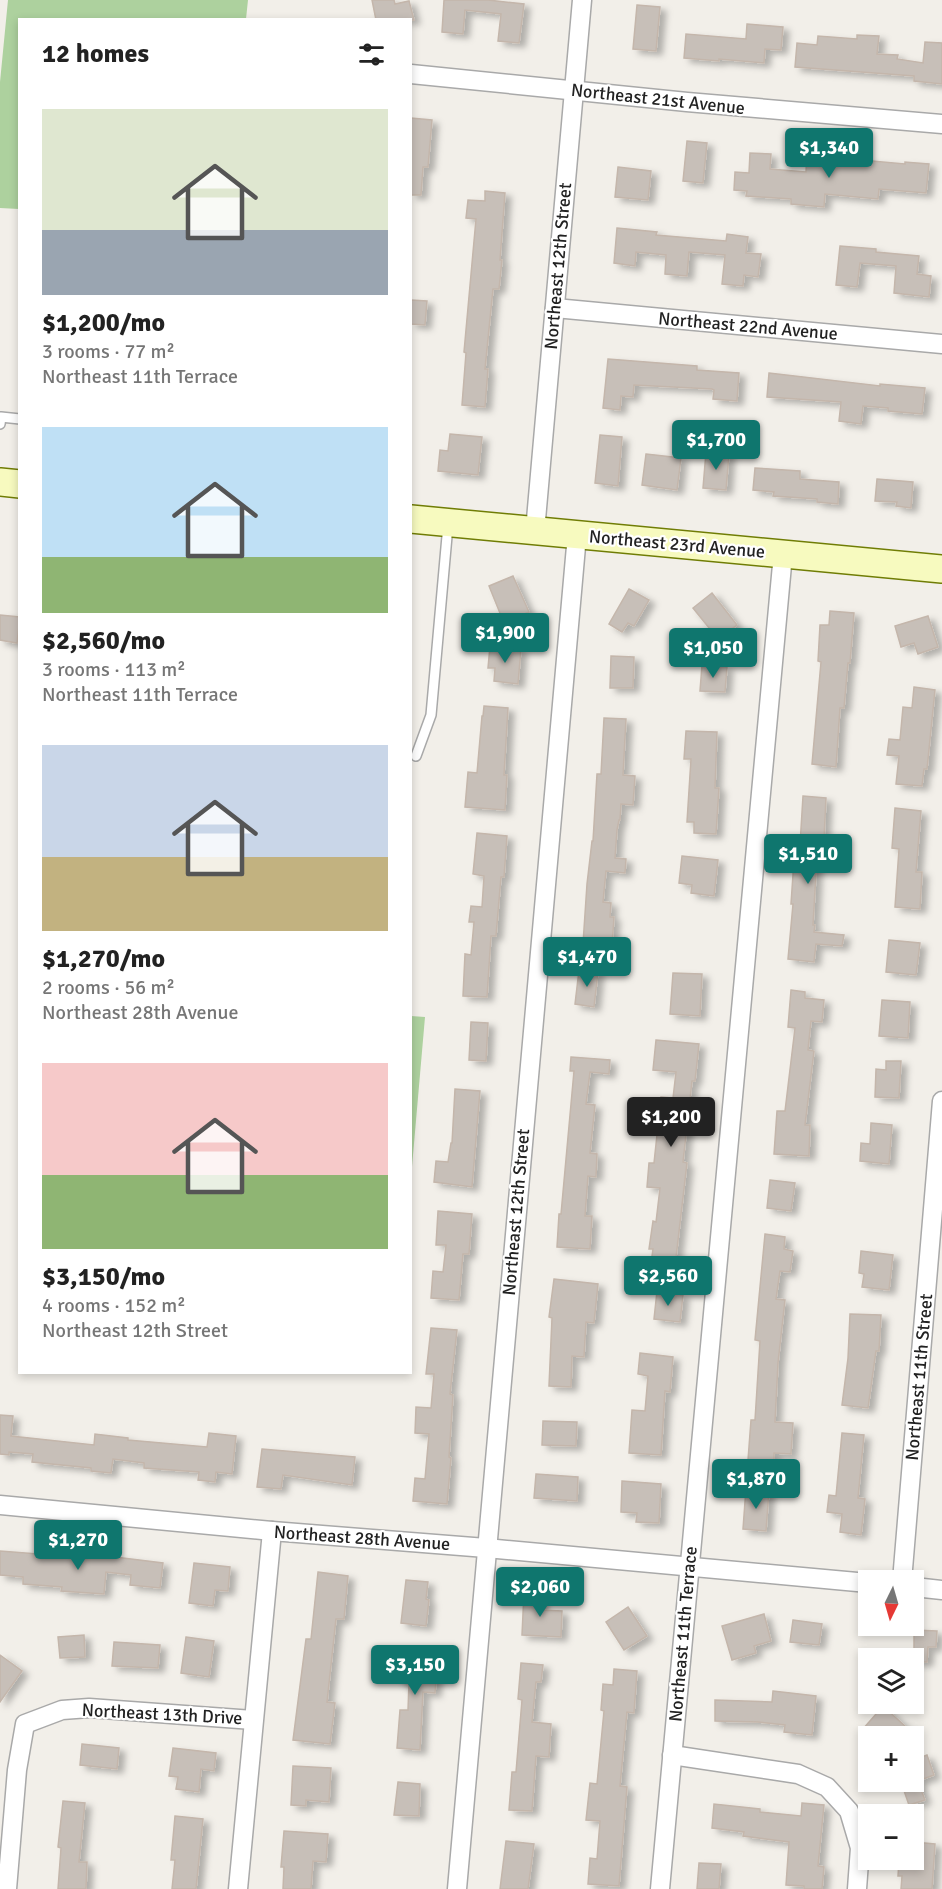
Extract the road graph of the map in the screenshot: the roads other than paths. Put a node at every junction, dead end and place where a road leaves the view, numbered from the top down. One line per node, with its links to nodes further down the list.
1 (582, 0): 3 (street, Northeast 12th Street)
2 (412, 74): 3 (street, Northeast 21st Avenue)
3 (574, 90): 4 (street, Northeast 21st Avenue); 5 (street, Northeast 12th Street)
4 (942, 124)
5 (555, 308): 6 (street, Northeast 22nd Avenue); 13 (street, Northeast 12th Street)
6 (942, 345)
7 (18, 419): 8 (lane)
8 (0, 424)
9 (0, 482): 10 (main road)
10 (18, 484)
11 (412, 519): 12 (main road, Northeast 23rd Avenue)
12 (448, 523): 13 (main road, Northeast 23rd Avenue); 17 (lane)
13 (535, 531): 14 (main road, Northeast 23rd Avenue)
14 (577, 535): 15 (main road, Northeast 23rd Avenue); 21 (street, Northeast 12th Street)
15 (783, 554): 16 (main road, Northeast 23rd Avenue); 22 (street, Northeast 11th Terrace)
16 (942, 569)
17 (416, 756)
18 (942, 1101): 23 (street, Northeast 11th Street)
19 (0, 1505): 20 (street, Northeast 28th Avenue)
20 (272, 1531): 21 (street, Northeast 28th Avenue); 27 (street)
21 (486, 1548): 22 (street, Northeast 28th Avenue); 31 (street, Northeast 12th Street)
22 (690, 1568): 24 (street, Northeast 28th Avenue); 28 (street, Northeast 11th Terrace)
23 (903, 1570)
24 (858, 1582)
25 (924, 1588): 26 (street)
26 (942, 1590)
27 (253, 1720): 29 (street, Northeast 13th Drive); 30 (street)
28 (672, 1755): 32 (street, Northeast 11th Terrace); 33 (street)
29 (7, 1889)
30 (238, 1889)
31 (457, 1889)
32 (660, 1889)
33 (858, 1889)

